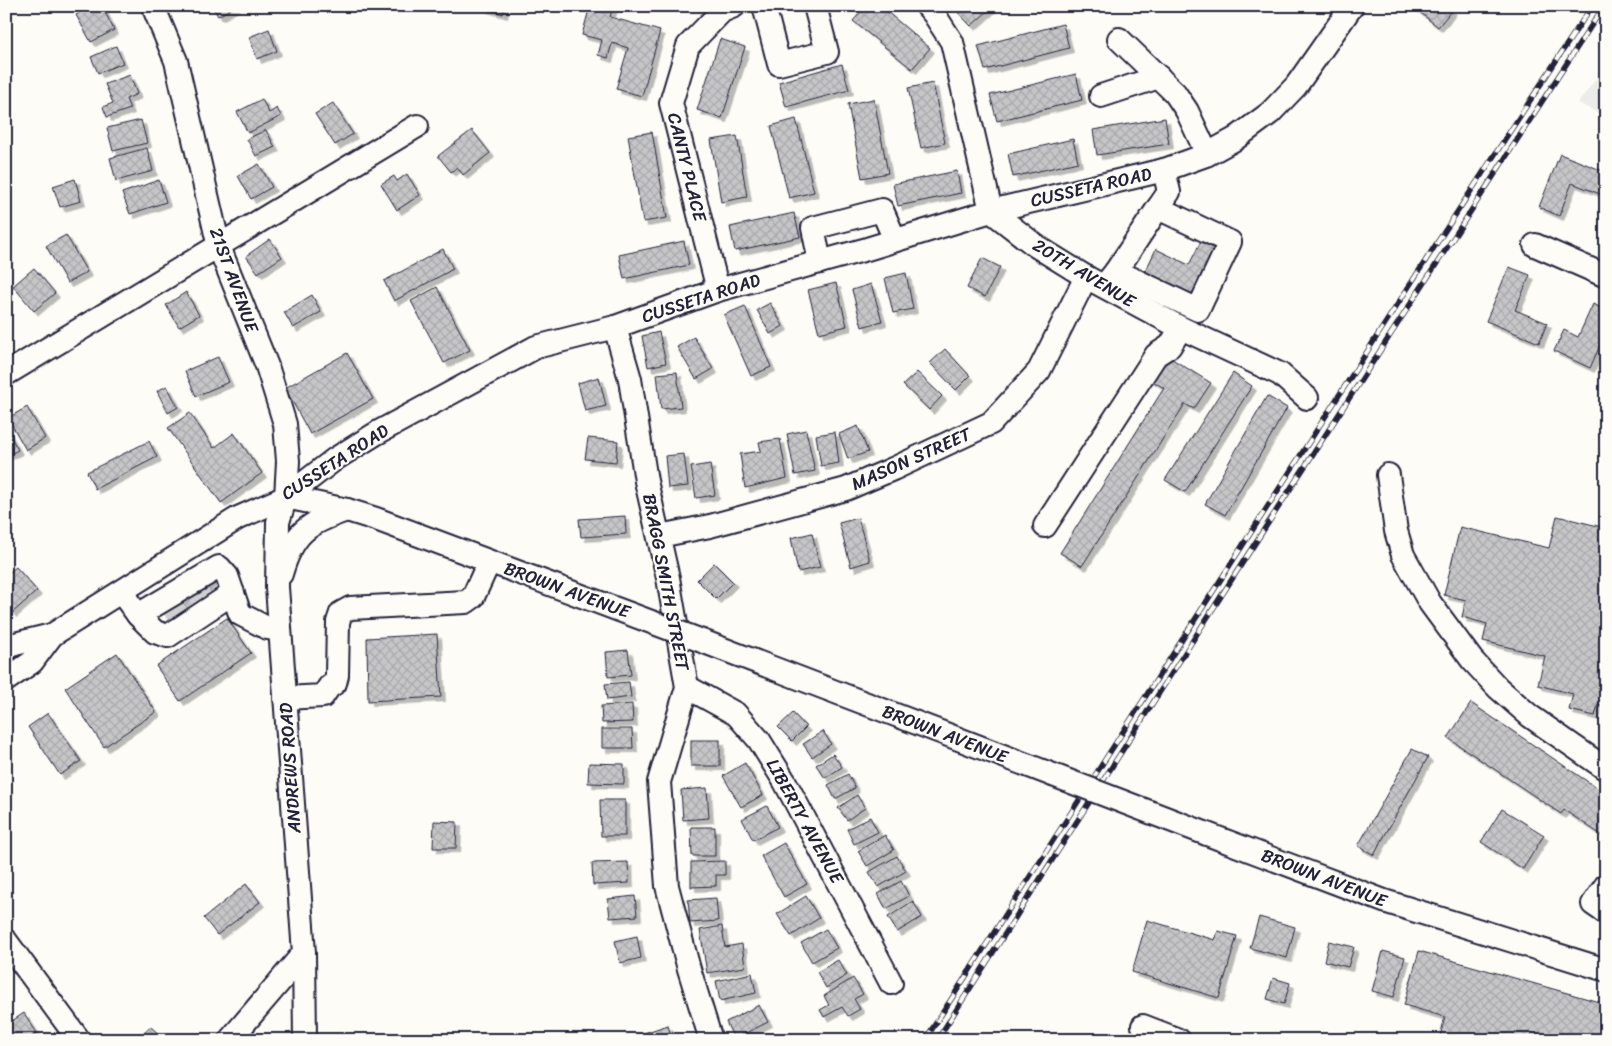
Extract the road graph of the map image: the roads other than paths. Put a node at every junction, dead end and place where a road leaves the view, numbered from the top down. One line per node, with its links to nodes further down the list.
1 (153, 6): 17 (street, 21ST AVENUE)
2 (734, 6): 21 (street, CANTY PLACE)
3 (764, 6): 4 (street)
4 (815, 6)
5 (927, 6): 14 (street)
6 (1349, 7): 11 (street, CUSSETA ROAD)
7 (1120, 39): 8 (street)
8 (1159, 77): 9 (street); 11 (street)
9 (1101, 96)
10 (417, 126): 17 (street)
11 (1207, 154): 12 (street, CUSSETA ROAD)
12 (1164, 170): 13 (street, MASON STREET); 14 (street, CUSSETA ROAD)
13 (1158, 208): 20 (street, MASON STREET); 20 (street)
14 (991, 211): 15 (street, CUSSETA ROAD); 20 (street, 20TH AVENUE)
15 (895, 240): 18 (street, CUSSETA ROAD); 18 (street)
16 (1535, 245): 19 (street)
17 (219, 247): 24 (street); 27 (street, 21ST AVENUE)
18 (820, 262): 21 (street, CUSSETA ROAD)
19 (1606, 276)
20 (1102, 278): 23 (street, 20TH AVENUE); 30 (street, MASON STREET)
21 (718, 290): 22 (street, CUSSETA ROAD)
22 (615, 327): 27 (street, CUSSETA ROAD); 30 (street, BRAGG SMITH STREET)
23 (1180, 328): 25 (street, 20TH AVENUE); 29 (street)
24 (6, 374)
25 (1307, 398)
26 (1388, 475): 45 (street)
27 (286, 497): 28 (street, BROWN AVENUE); 31 (street, CUSSETA ROAD); 33 (street, ANDREWS ROAD)
28 (347, 510): 32 (street, BROWN AVENUE); 33 (street)
29 (1045, 526)
30 (659, 536): 43 (street, BRAGG SMITH STREET)
31 (173, 559): 34 (street, CUSSETA ROAD); 36 (street)
32 (489, 562): 44 (street); 50 (street, BROWN AVENUE, bridge)
33 (277, 587): 39 (street, ANDREWS ROAD)
34 (121, 592): 38 (street); 40 (street, CUSSETA ROAD)
35 (233, 593): 36 (street); 36 (street); 39 (street)
36 (200, 597): 37 (street); 37 (street)
37 (176, 612): 38 (street); 38 (street)
38 (138, 616)
39 (280, 630): 44 (street, ANDREWS ROAD)
40 (52, 635): 41 (street, CUSSETA ROAD); 42 (street, CUSSETA ROAD)
41 (6, 649)
42 (6, 680)
43 (687, 687): 51 (street, LIBERTY AVENUE); 56 (street, BRAGG SMITH STREET)
44 (285, 690): 49 (street, ANDREWS ROAD)
45 (1606, 769)
46 (1606, 885): 47 (street)
47 (1606, 913)
48 (6, 941): 53 (street)
49 (304, 952): 54 (street); 55 (street, ANDREWS ROAD)
50 (1606, 970)
51 (892, 983)
52 (1142, 1026): 57 (street)
53 (79, 1040)
54 (230, 1040)
55 (305, 1040)
56 (711, 1040)
57 (1179, 1040)

